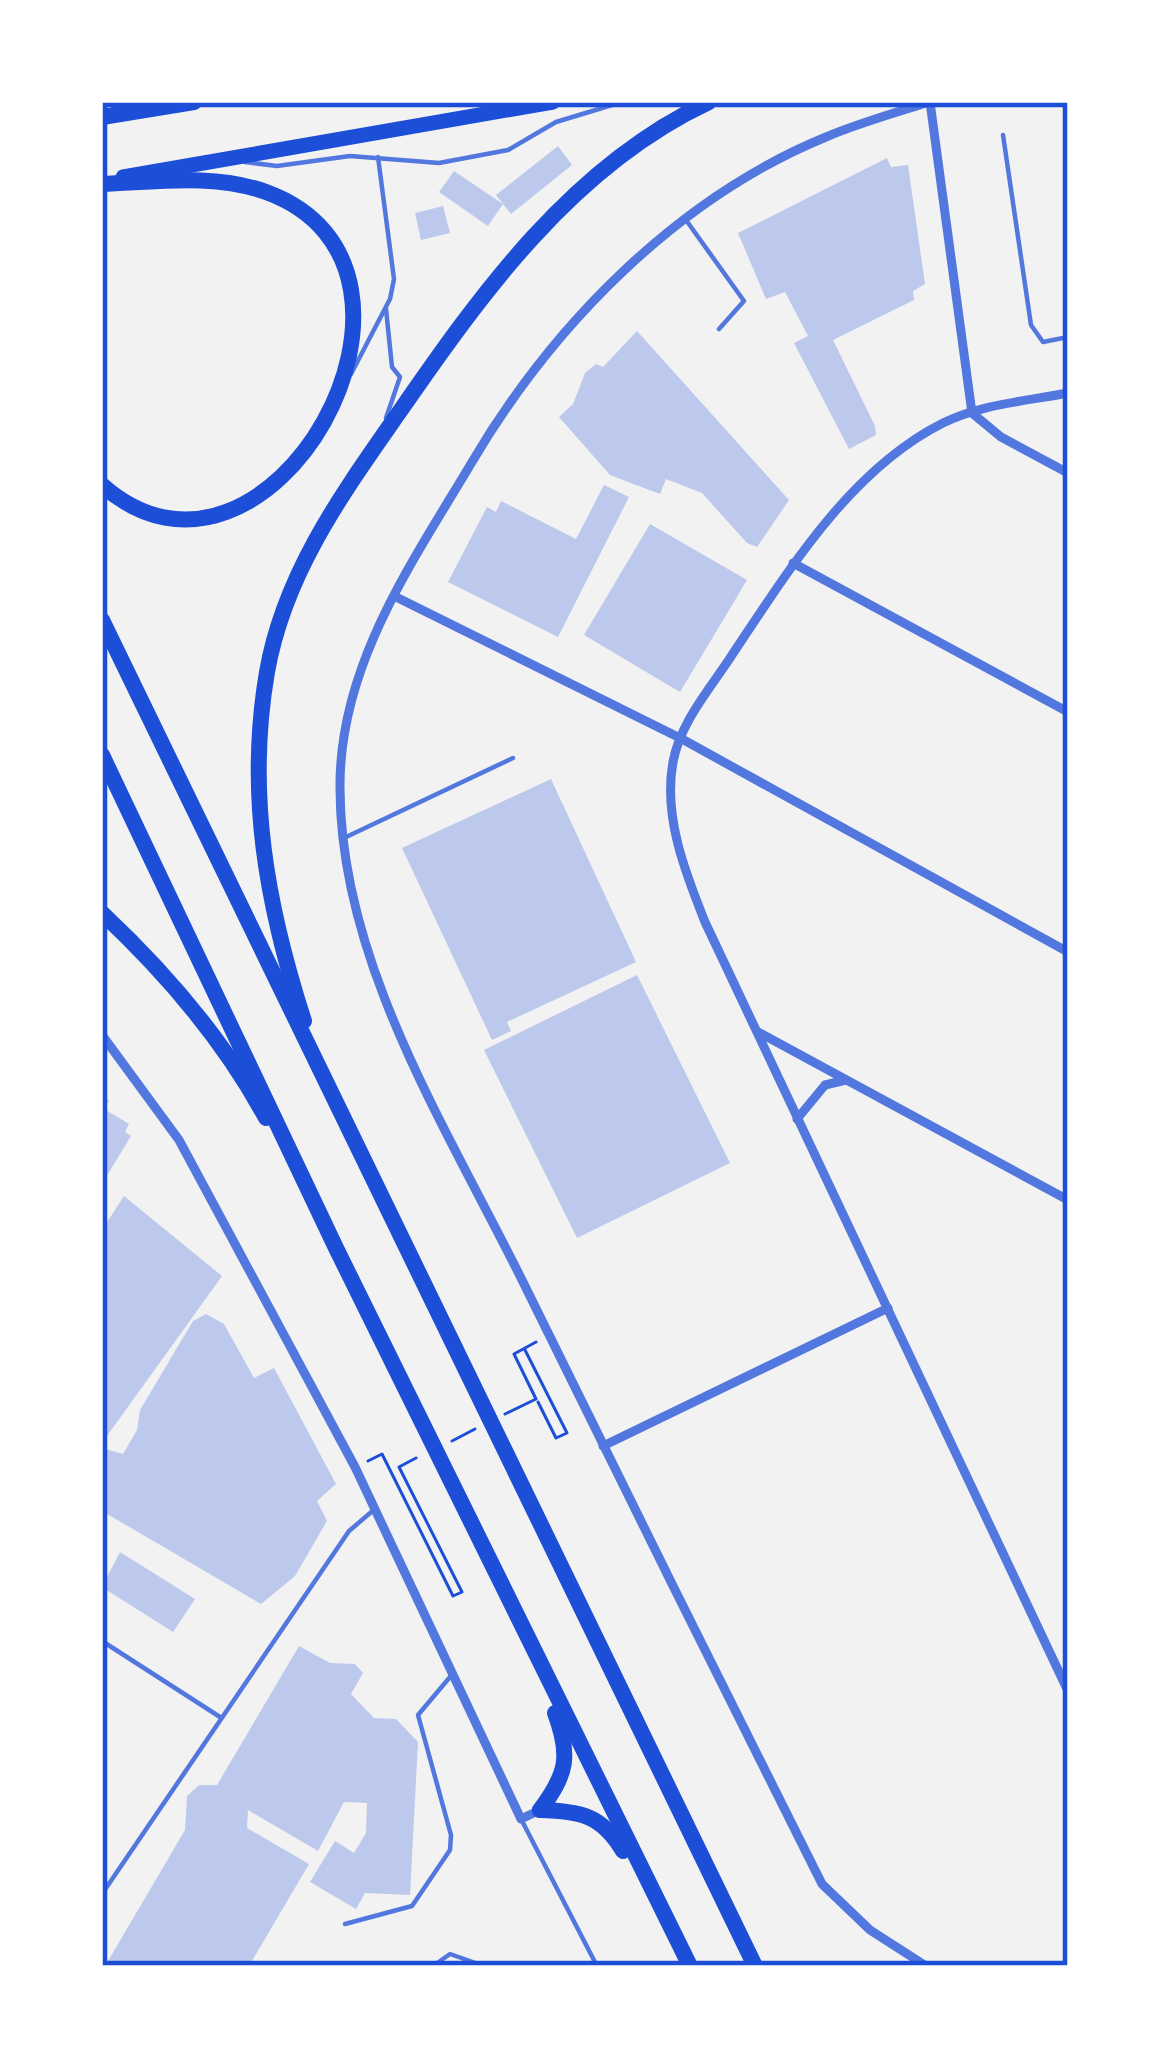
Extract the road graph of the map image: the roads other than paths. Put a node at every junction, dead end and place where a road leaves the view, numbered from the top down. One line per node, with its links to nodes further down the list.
1 (194, 102): 6 (highway)
2 (554, 102): 9 (highway)
3 (622, 102): 8 (lane)
4 (709, 102): 18 (highway)
5 (929, 102): 11 (street); 17 (street)
6 (102, 117)
7 (1004, 135): 14 (lane)
8 (378, 157): 9 (lane); 12 (lane)
9 (216, 159): 10 (highway)
10 (102, 183): 16 (highway)
11 (686, 220): 13 (lane); 22 (street)
12 (386, 309): 16 (lane); 18 (lane)
13 (719, 329)
14 (1068, 338)
15 (1068, 393): 17 (street)
16 (333, 407): 20 (highway)
17 (972, 413): 19 (street); 21 (street)
18 (377, 443): 34 (highway)
19 (1068, 473)
20 (102, 485)
21 (793, 563): 24 (street); 25 (street)
22 (394, 596): 25 (street); 28 (street)
23 (102, 620): 34 (highway)
24 (1068, 712)
25 (682, 739): 30 (street); 31 (street)
26 (102, 755): 37 (highway)
27 (512, 758): 28 (lane)
28 (344, 838): 39 (street)
29 (102, 914): 37 (highway)
30 (1068, 952)
31 (758, 1032): 33 (street); 35 (street)
32 (102, 1035): 40 (street)
33 (846, 1080): 35 (street); 36 (street)
34 (326, 1091): 54 (highway)
35 (797, 1119): 38 (street)
36 (1068, 1200)
37 (336, 1248): 41 (highway)
38 (888, 1308): 39 (street); 44 (street)
39 (603, 1446): 55 (street)
40 (376, 1507): 43 (street); 45 (lane)
41 (518, 1616): 46 (highway); 50 (highway)
42 (102, 1641): 45 (lane)
43 (454, 1673): 47 (street); 49 (lane)
44 (1068, 1691)
45 (220, 1717): 48 (lane)
46 (540, 1810): 47 (street); 50 (highway)
47 (521, 1819): 53 (lane)
48 (102, 1894)
49 (345, 1924)
50 (688, 1963)
51 (433, 1966): 52 (lane)
52 (484, 1966)
53 (597, 1966)
54 (754, 1966)
55 (926, 1966)

